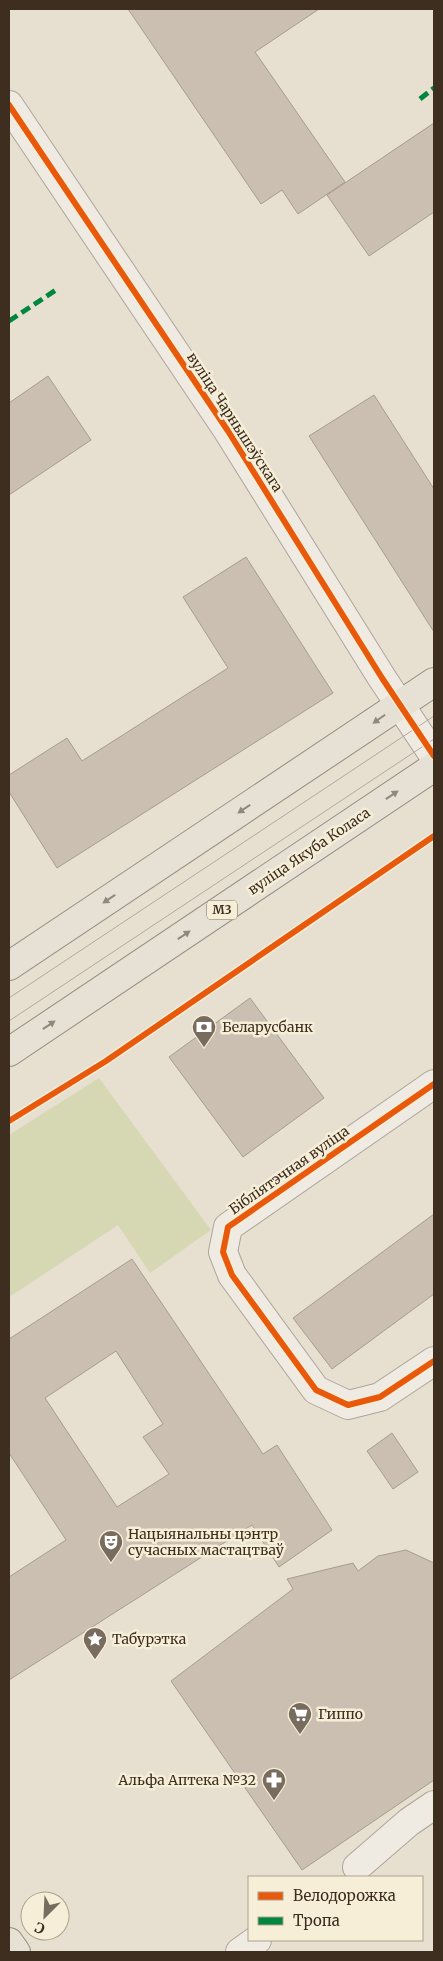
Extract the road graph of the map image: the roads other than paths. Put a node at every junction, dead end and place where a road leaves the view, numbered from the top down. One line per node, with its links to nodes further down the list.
1 (9, 105): 3 (street, вуліца Чарнышэўскага)
2 (434, 682): 3 (main road)
3 (401, 704): 4 (street, вуліца Чарнышэўскага); 6 (main road, one-way to 6)
4 (434, 756)
5 (434, 767): 7 (main road, вуліца Якуба Коласа / М3, one-way to 5)
6 (9, 966)
7 (9, 1052)
8 (434, 1084): 9 (street, Бібліятэчная вуліца)
9 (434, 1361)
10 (434, 1804): 11 (street)
11 (357, 1867)
12 (256, 1941): 15 (street)
13 (9, 1942): 14 (main road)
14 (16, 1952)
15 (240, 1952)

